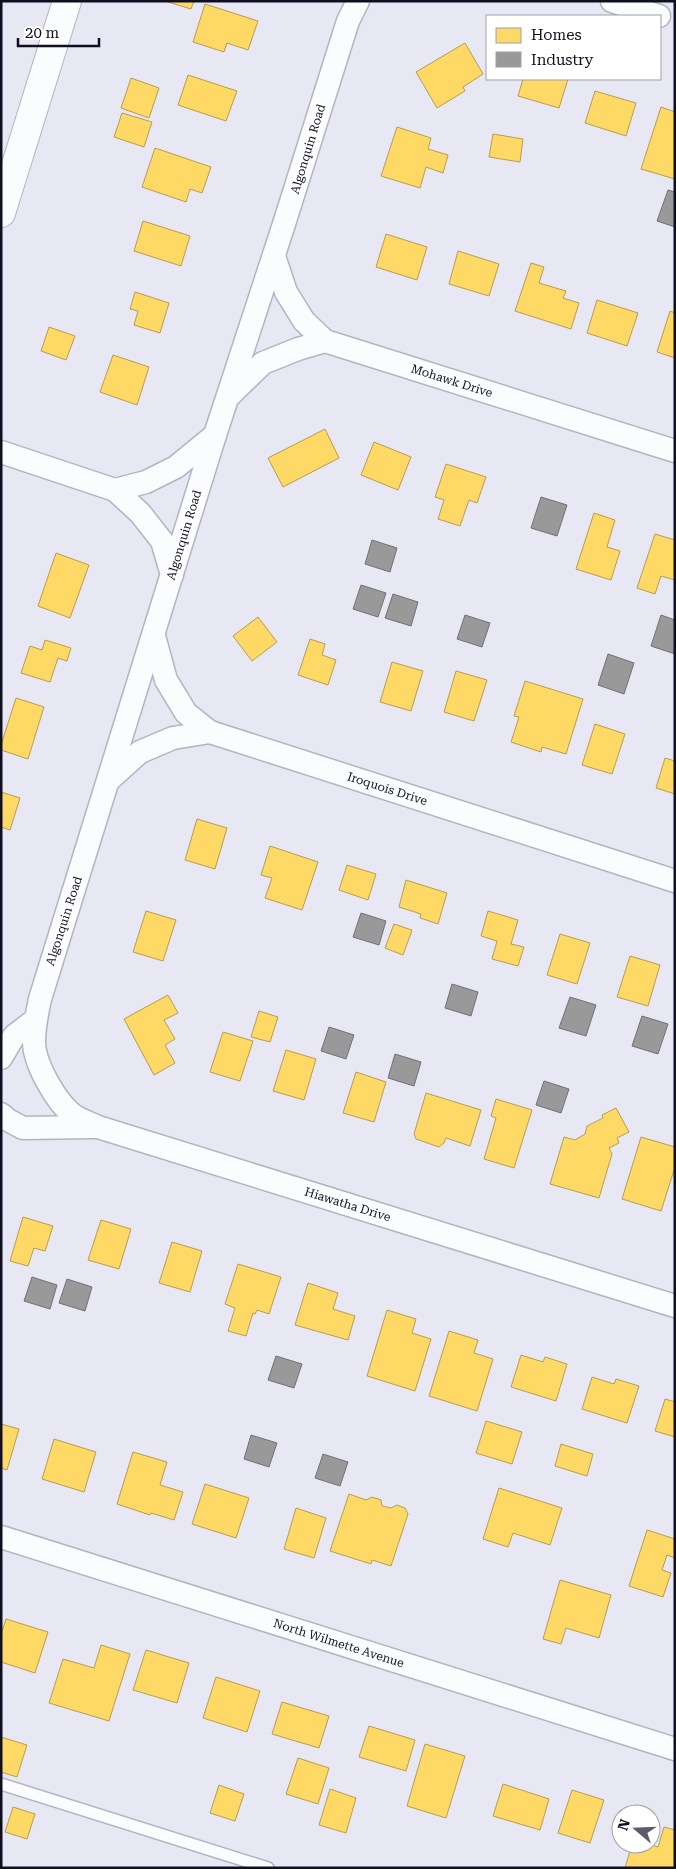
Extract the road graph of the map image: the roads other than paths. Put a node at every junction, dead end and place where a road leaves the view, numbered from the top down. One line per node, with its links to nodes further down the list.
1 (67, 1): 7 (main road)
2 (358, 1): 8 (street, Algonquin Road)
3 (612, 1): 4 (street)
4 (657, 15)
5 (661, 16): 6 (street)
6 (675, 21)
7 (1, 213)
8 (274, 256): 9 (street, Mohawk Drive); 10 (street, Algonquin Road)
9 (325, 341): 10 (street); 12 (street, Mohawk Drive)
10 (228, 397): 11 (street, Algonquin Road)
11 (215, 434): 14 (street); 15 (street, Algonquin Road)
12 (675, 451)
13 (1, 452): 14 (street)
14 (115, 490): 15 (street)
15 (172, 575): 16 (street, Algonquin Road)
16 (154, 636): 17 (street, Iroquois Drive); 18 (street, Algonquin Road)
17 (210, 732): 18 (street); 19 (street, Iroquois Drive)
18 (109, 780): 20 (street, Algonquin Road)
19 (675, 881)
20 (36, 1020): 21 (street); 22 (street, Algonquin Road)
21 (1, 1058)
22 (42, 1072): 24 (street, Hiawatha Drive)
23 (1, 1114): 24 (street)
24 (98, 1127): 25 (street, Hiawatha Drive)
25 (675, 1306)
26 (1, 1537): 27 (street, North Wilmette Avenue)
27 (675, 1749)
28 (1, 1784): 29 (lane)
29 (268, 1868)

